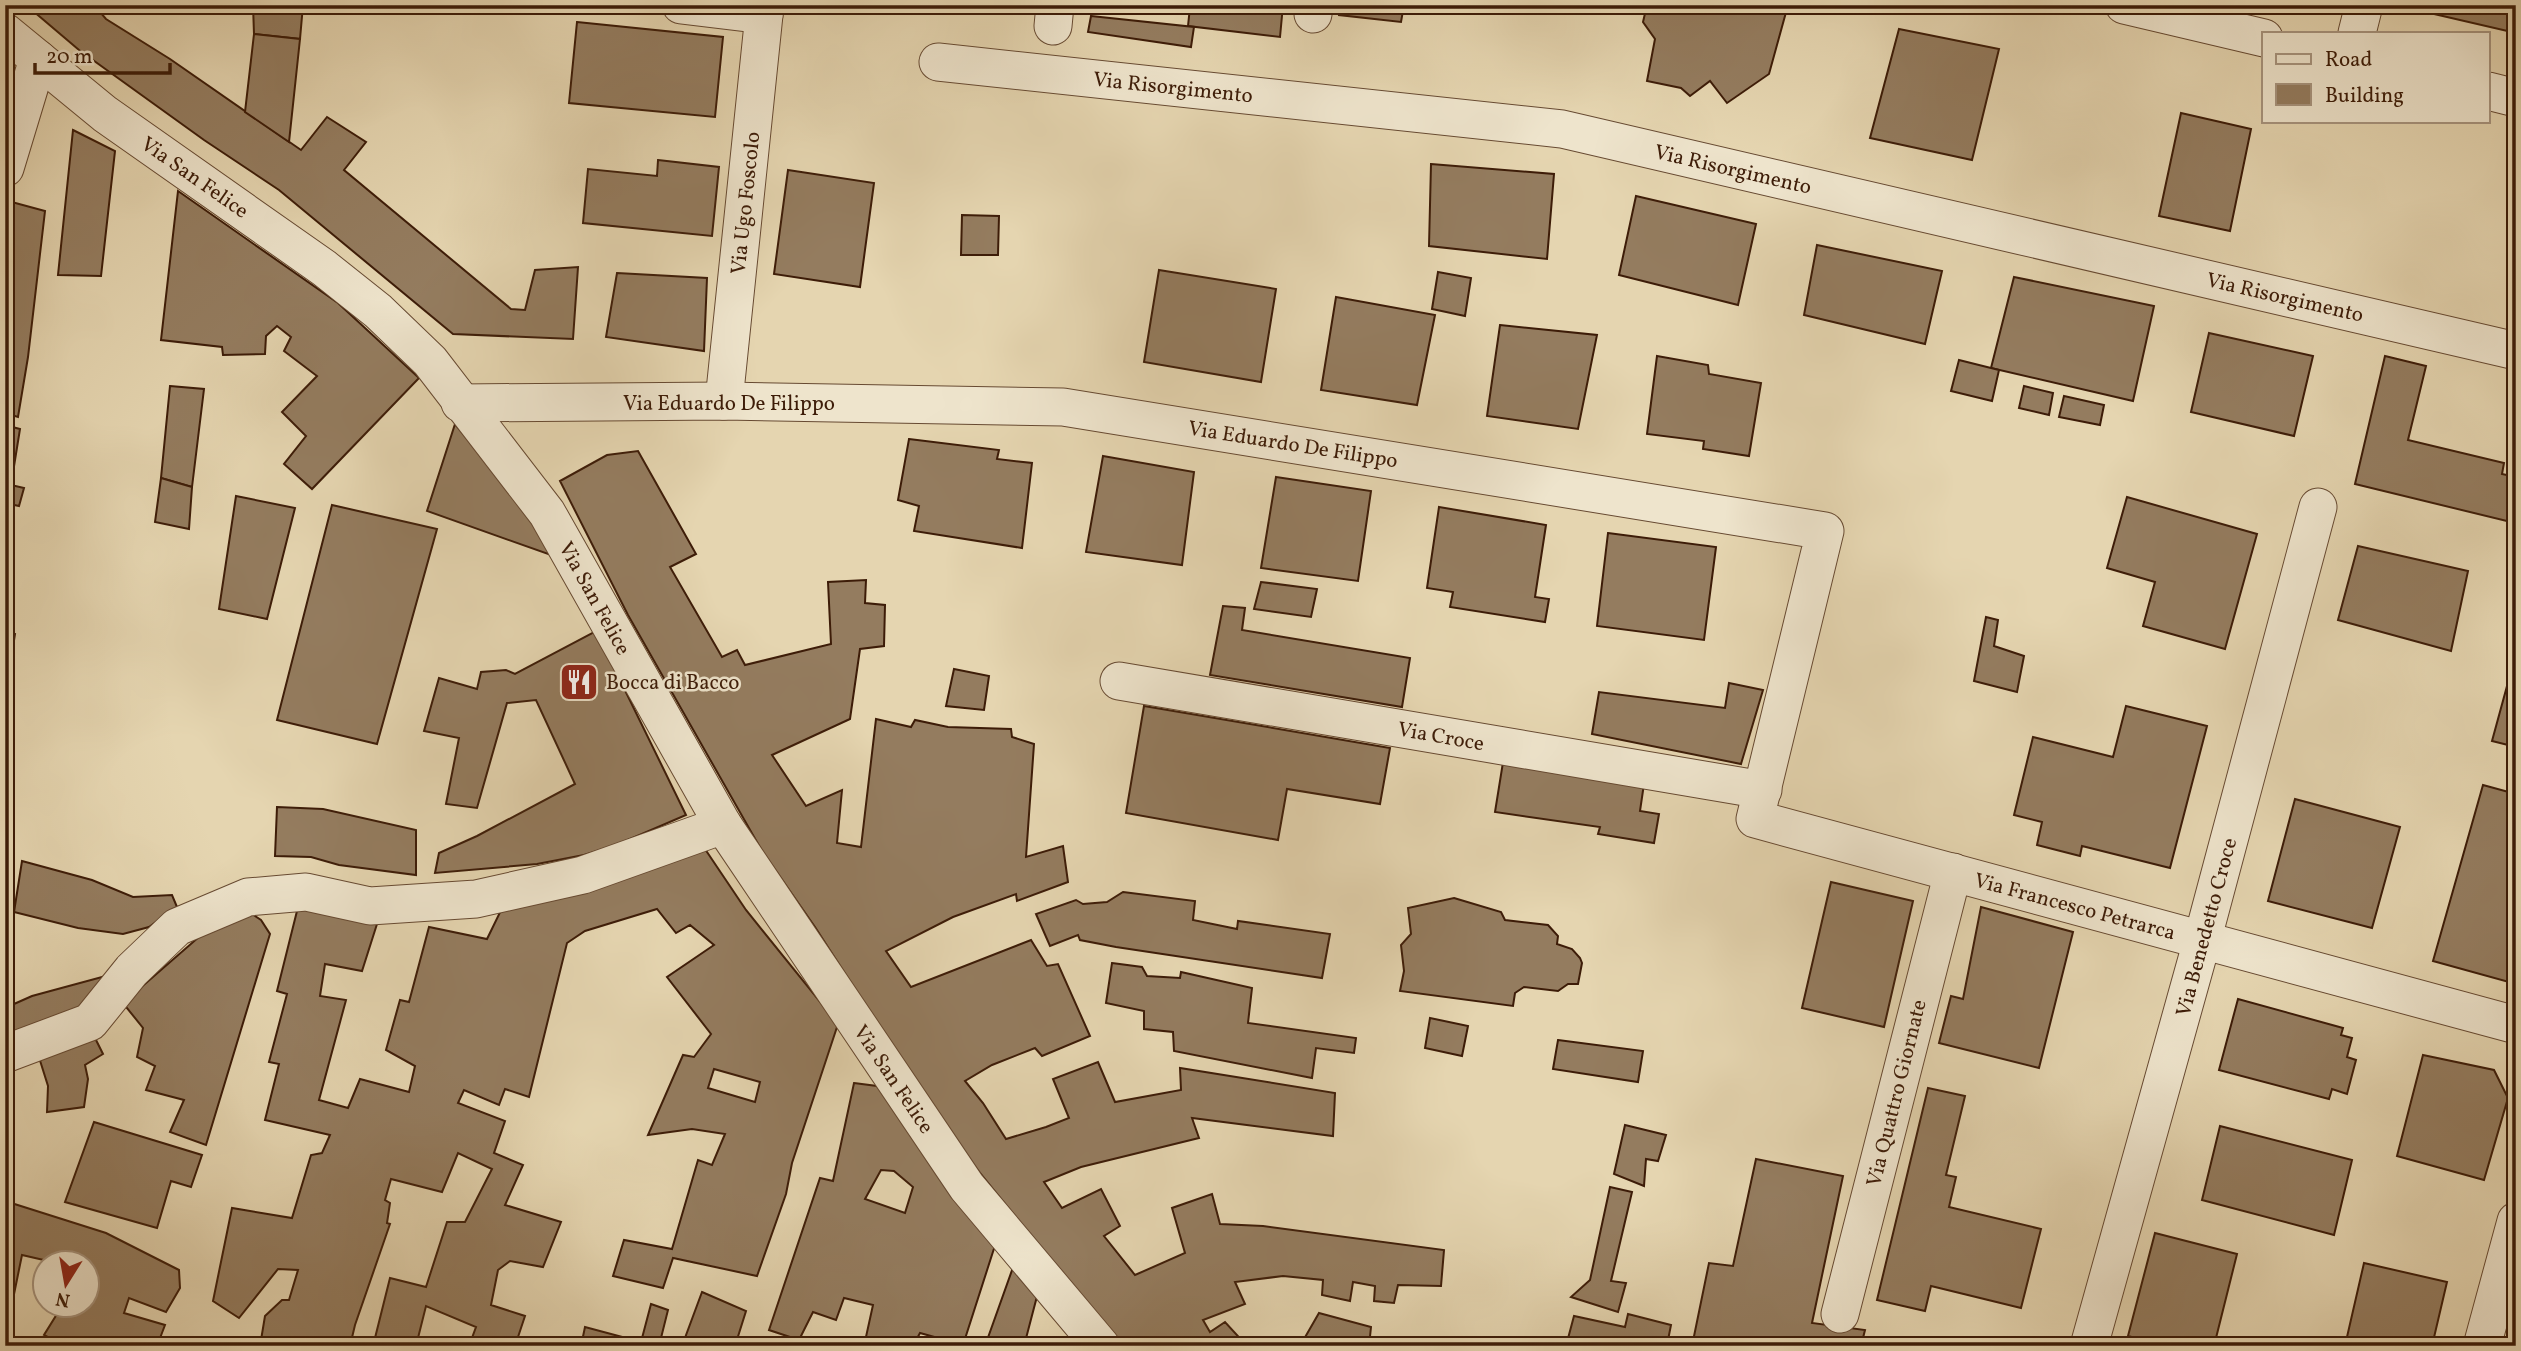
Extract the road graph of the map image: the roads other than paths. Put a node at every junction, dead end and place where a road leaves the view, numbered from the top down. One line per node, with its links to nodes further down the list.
1 (681, 5): 4 (street)
2 (2124, 5): 7 (street)
3 (2364, 5): 6 (street)
4 (765, 10): 14 (street, Via Ugo Foscolo)
5 (7, 29): 8 (street, Via San Felice)
6 (2357, 32)
7 (2262, 38)
8 (38, 59): 12 (street); 15 (street, Via San Felice)
9 (938, 62): 13 (street, Via Risorgimento)
10 (2490, 92): 11 (street)
11 (2516, 98)
12 (5, 167)
13 (2516, 351)
14 (724, 401): 15 (street, Via Eduardo De Filippo); 18 (street, Via Eduardo De Filippo)
15 (460, 403): 19 (street, Via San Felice)
16 (2318, 507): 21 (street, Via Benedetto Croce)
17 (1119, 681): 18 (street, Via Croce)
18 (1759, 805): 20 (street, Via Francesco Petrarca)
19 (723, 825): 23 (street); 26 (street, Via San Felice)
20 (1953, 872): 21 (street, Via Francesco Petrarca); 25 (street, Via Quattro Giornate)
21 (2202, 941): 22 (street, Via Francesco Petrarca); 27 (street, Via Benedetto Croce)
22 (2516, 1025)
23 (5, 1054)
24 (2516, 1221): 28 (street)
25 (1840, 1314)
26 (1101, 1346)
27 (2089, 1346)
28 (2482, 1346)

